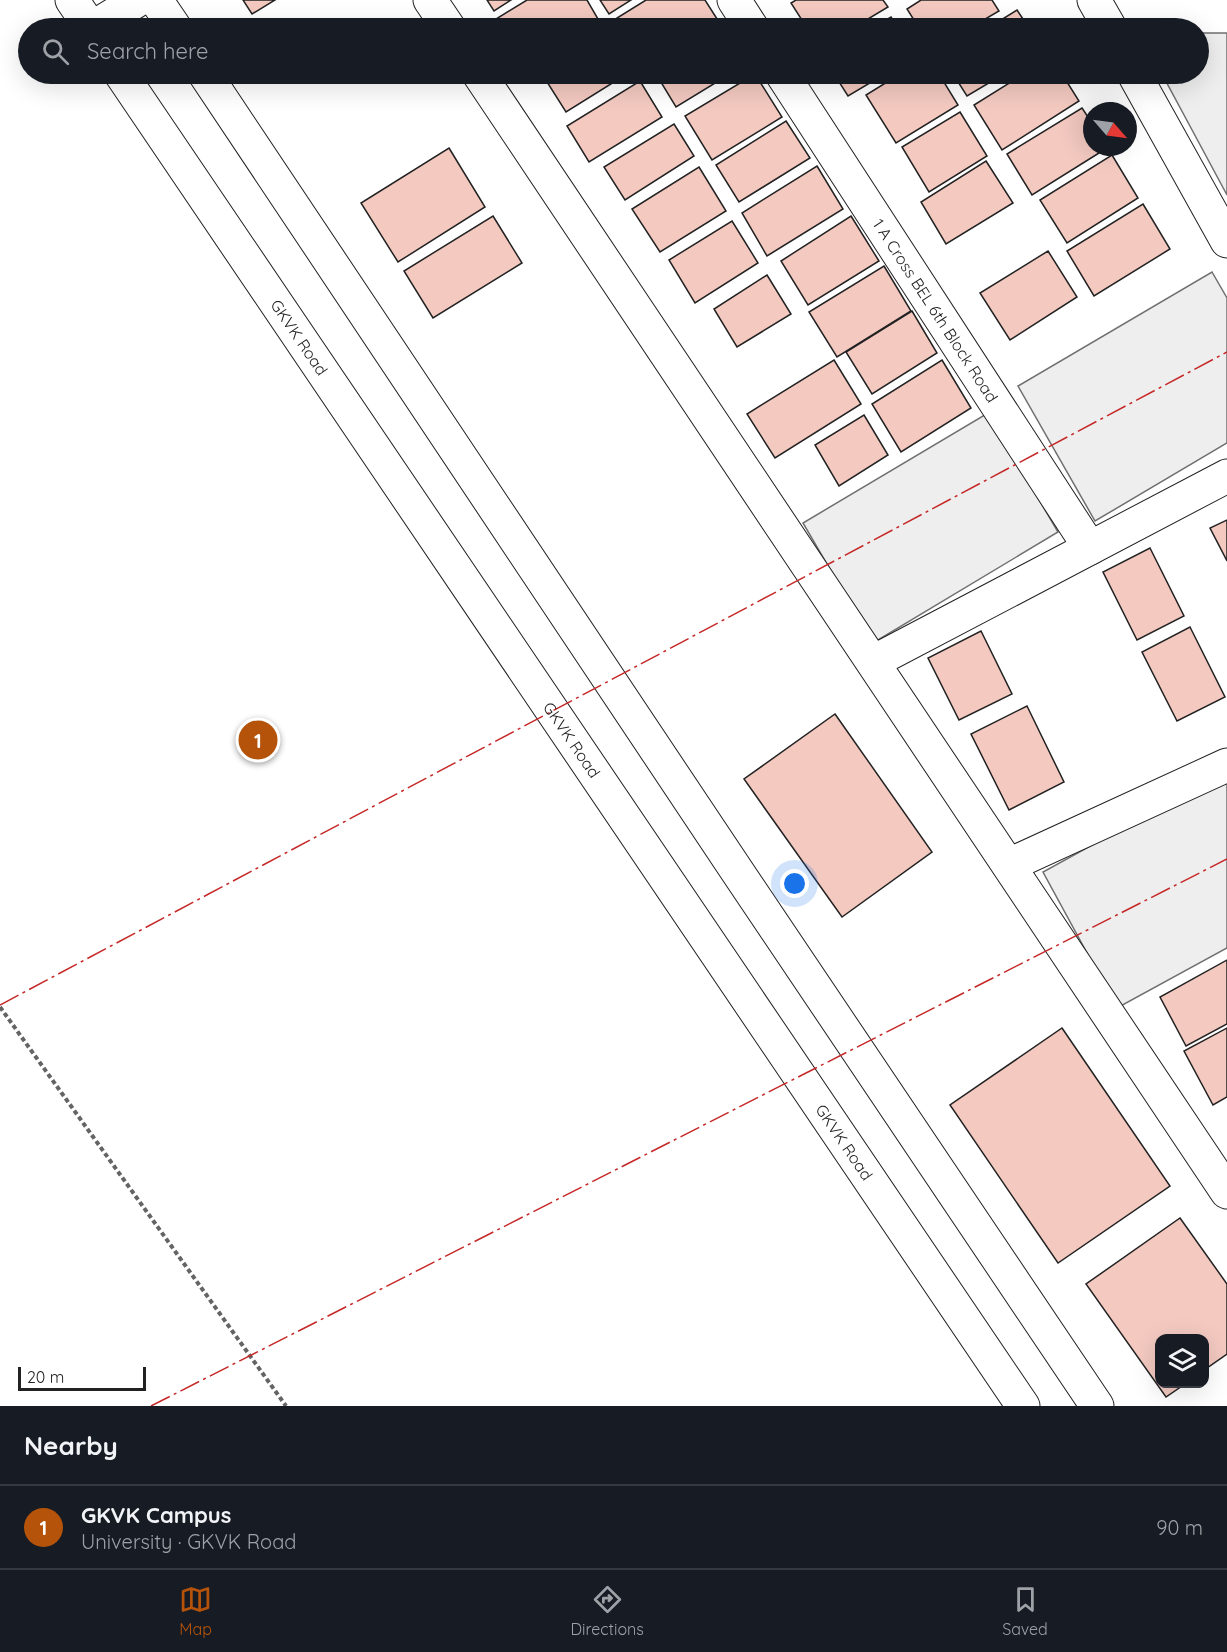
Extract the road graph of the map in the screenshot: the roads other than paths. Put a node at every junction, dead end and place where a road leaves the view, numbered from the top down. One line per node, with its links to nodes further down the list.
1 (72, 0): 7 (main road)
2 (138, 0): 8 (main road)
3 (156, 0): 9 (main road)
4 (430, 0): 10 (main road)
5 (734, 0): 11 (main road)
6 (1094, 0): 12 (main road)
7 (84, 18)
8 (108, 18)
9 (169, 18)
10 (442, 18)
11 (746, 18)
12 (1104, 18)
13 (128, 84): 25 (main road, GKVK Road)
14 (212, 84): 26 (main road)
15 (486, 84): 21 (main road)
16 (788, 84): 20 (main road, 1 A Cross BEL 6th Block Road)
17 (1140, 84): 18 (main road)
18 (1227, 241)
19 (1227, 476): 20 (main road)
20 (1090, 548): 21 (main road)
21 (873, 662): 23 (main road)
22 (1227, 765): 23 (main road)
23 (1009, 865): 24 (main road)
24 (1227, 1192)
25 (1023, 1406)
26 (1097, 1406)

